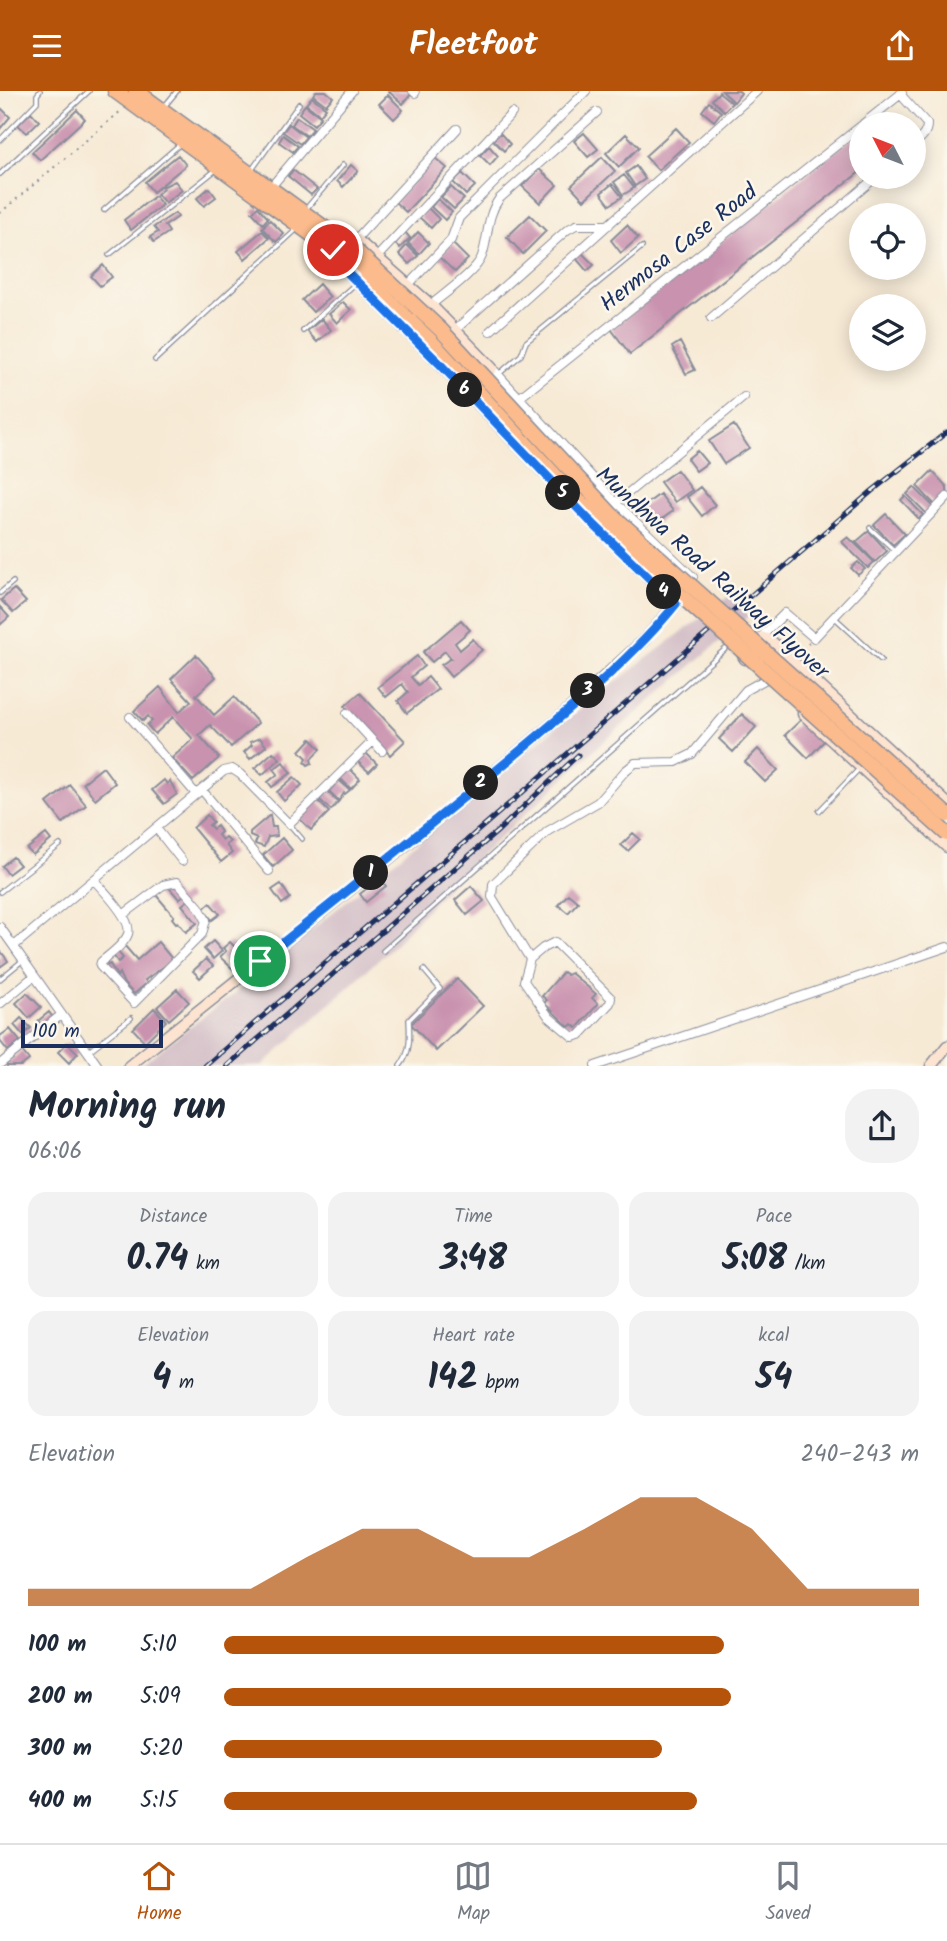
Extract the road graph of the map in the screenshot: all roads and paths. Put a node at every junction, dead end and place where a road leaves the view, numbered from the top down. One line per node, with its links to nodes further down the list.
1 (40, 91): 18 (lane)
2 (89, 91): 23 (lane)
3 (115, 91): 9 (highway)
4 (177, 91): 11 (lane)
5 (352, 91): 24 (street)
6 (586, 91): 35 (street)
7 (757, 91): 29 (street)
8 (902, 93): 13 (street, Hermosa Case Road); 14 (street)
9 (134, 97): 11 (highway); 19 (highway); 27 (path)
10 (299, 104): 22 (lane)
11 (162, 109): 20 (highway)
12 (597, 112): 36 (street)
13 (878, 112)
14 (917, 112)
15 (512, 113): 33 (street)
16 (457, 129): 30 (street)
17 (849, 135): 45 (street, Hermosa Case Road)
18 (0, 140)
19 (183, 141): 20 (highway); 26 (lane)
20 (222, 161): 22 (highway); 28 (highway); 32 (lane)
21 (343, 165): 28 (lane)
22 (249, 173): 24 (highway)
23 (0, 174)
24 (270, 188): 28 (highway)
25 (862, 189): 37 (street)
26 (104, 210)
27 (0, 213)
28 (302, 219): 30 (highway); 41 (lane)
29 (609, 225): 38 (street); 40 (street)
30 (346, 247): 33 (street); 34 (street); 69 (highway, Mundhwa Road Railway Flyover, bridge); 72 (highway, Mundhwa Road Railway Flyover, bridge)
31 (642, 247): 42 (lane)
32 (109, 255)
33 (377, 257): 35 (street)
34 (358, 282): 39 (lane); 43 (street)
35 (408, 285): 36 (street)
36 (431, 305): 38 (street)
37 (711, 318)
38 (456, 329): 42 (street)
39 (303, 331)
40 (490, 331)
41 (155, 360)
42 (495, 371): 43 (street); 45 (street)
43 (467, 392): 97 (street)
44 (744, 397): 47 (street)
45 (519, 398): 47 (street)
46 (947, 497): 49 (street)
47 (616, 503): 50 (street)
48 (870, 528): 49 (lane)
49 (895, 552): 53 (street)
50 (694, 577)
51 (13, 582): 52 (lane)
52 (0, 593)
53 (834, 617): 55 (street); 57 (lane)
54 (761, 636): 55 (street); 56 (street); 58 (street); 84 (lane)
55 (814, 638): 56 (path)
56 (793, 660): 63 (street)
57 (881, 660)
58 (766, 679): 64 (street); 85 (street)
59 (347, 713): 61 (street)
60 (130, 717): 66 (street)
61 (373, 741): 62 (street); 70 (street)
62 (382, 751)
63 (898, 758): 65 (street); 67 (street)
64 (860, 768): 65 (street); 68 (lane)
65 (876, 782): 75 (street)
66 (199, 792): 70 (street); 71 (street); 77 (street)
67 (947, 803)
68 (819, 811)
69 (947, 815)
70 (289, 824): 73 (lane)
71 (156, 828): 76 (street); 78 (street)
72 (947, 834)
73 (302, 839)
74 (60, 845): 79 (lane)
75 (947, 847)
76 (182, 861)
77 (269, 871)
78 (94, 880): 80 (street); 82 (street)
79 (0, 892)
80 (123, 915): 80 (street)
81 (0, 927): 82 (street)
82 (14, 946): 86 (street)
83 (947, 947): 99 (street)
84 (383, 951)
85 (530, 959): 85 (street)
86 (24, 960): 88 (street); 89 (lane)
87 (424, 970): 98 (lane)
88 (34, 976): 90 (street); 91 (street)
89 (0, 979)
90 (0, 1003)
91 (61, 1016): 94 (street); 95 (street)
92 (131, 1018): 94 (lane)
93 (947, 1046): 100 (street)
94 (87, 1052): 96 (street)
95 (0, 1064)
96 (98, 1066)
97 (129, 1066)
98 (400, 1066)
99 (595, 1066)
100 (931, 1066)

